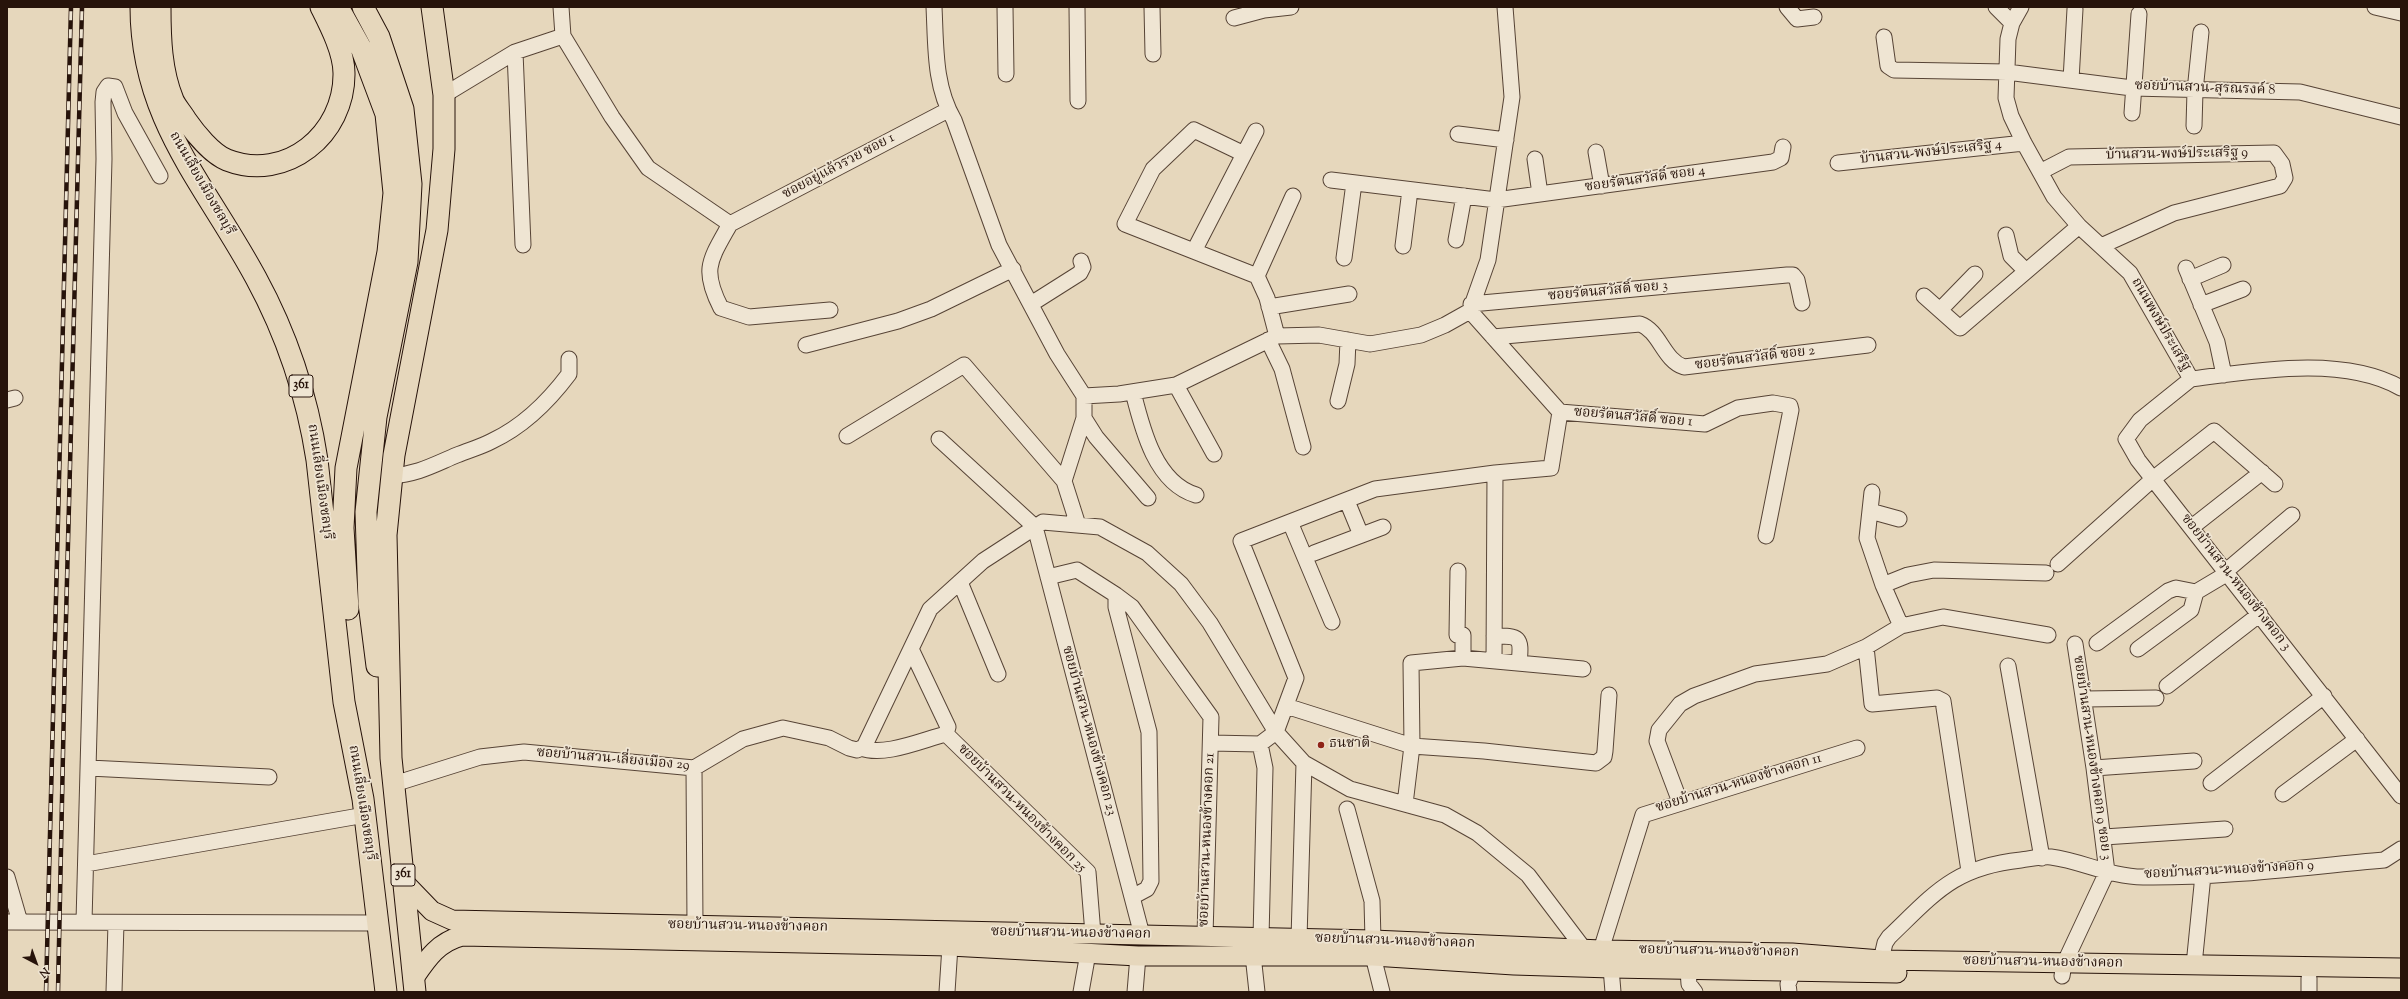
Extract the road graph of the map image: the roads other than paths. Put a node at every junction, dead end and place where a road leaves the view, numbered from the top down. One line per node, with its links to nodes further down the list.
1 (141, 7): 176 (highway, ถนนเลี่ยงเมืองชลบุรี / 361)
2 (160, 7): 3 (highway)
3 (321, 7)
4 (338, 7): 176 (highway)
5 (363, 7): 163 (highway)
6 (432, 7): 34 (highway, 361)
7 (561, 7): 25 (street)
8 (934, 7): 36 (street)
9 (1005, 7): 30 (street)
10 (1077, 7): 35 (street)
11 (1152, 7): 28 (street)
12 (1290, 7): 22 (street)
13 (1505, 7): 42 (street)
14 (1787, 7): 21 (street)
15 (1996, 7): 23 (street)
16 (2021, 7): 23 (street, ถนนพงษ์ประเสริฐ)
17 (2374, 7): 19 (street)
18 (2075, 8): 31 (street)
19 (2401, 13)
20 (2139, 14): 32 (street)
21 (1814, 17)
22 (1234, 18)
23 (2012, 23): 29 (street, ถนนพงษ์ประเสริฐ)
24 (2201, 32): 33 (street)
25 (563, 36): 27 (street); 59 (street)
26 (1884, 37): 29 (street, ซอยบ้านสวน-สุรณรงค์ 8)
27 (515, 52): 34 (street); 63 (street)
28 (1153, 54)
29 (2007, 72): 31 (street, ซอยบ้านสวน-สุรณรงค์ 8); 43 (street, ถนนพงษ์ประเสริฐ)
30 (1006, 74)
31 (2071, 80): 32 (street, ซอยบ้านสวน-สุรณรงค์ 8)
32 (2132, 88): 33 (street, ซอยบ้านสวน-สุรณรงค์ 8); 37 (street)
33 (2195, 91): 38 (street, ซอยบ้านสวน-สุรณรงค์ 8); 39 (street)
34 (444, 95): 105 (highway, 361)
35 (1078, 100)
36 (948, 110): 59 (street, ซอยอยู่แล้วรวย ซอย 1); 70 (street)
37 (2132, 112)
38 (2401, 117)
39 (2194, 126)
40 (1256, 131): 46 (street)
41 (1458, 134): 42 (street)
42 (1506, 140): 58 (street)
43 (2024, 143): 48 (street, บ้านสวน-พงษ์ประเสริฐ 4); 49 (street, ถนนพงษ์ประเสริฐ)
44 (1783, 147): 53 (street, ซอยรัตนสวัสดิ์ ซอย 4)
45 (1596, 152): 53 (street)
46 (1244, 154): 66 (street); 66 (street)
47 (1535, 159): 55 (street)
48 (1838, 163)
49 (2040, 172): 60 (street, ถนนพงษ์ประเสริฐ); 65 (street, บ้านสวน-พงษ์ประเสริฐ 9)
50 (160, 176): 166 (street)
51 (1331, 180): 52 (street, ซอยรัตนสวัสดิ์ ซอย 4)
52 (1354, 183): 54 (street, ซอยรัตนสวัสดิ์ ซอย 4); 67 (street)
53 (1602, 186): 55 (street, ซอยรัตนสวัสดิ์ ซอย 4)
54 (1410, 190): 57 (street, ซอยรัตนสวัสดิ์ ซอย 4); 64 (street)
55 (1540, 194): 58 (street, ซอยรัตนสวัสดิ์ ซอย 4)
56 (1293, 196): 73 (street)
57 (1464, 196): 58 (street, ซอยรัตนสวัสดิ์ ซอย 4); 62 (street)
58 (1496, 200): 81 (street)
59 (730, 224): 82 (street)
60 (2079, 226): 65 (street, ถนนพงษ์ประเสริฐ); 71 (street)
61 (2006, 235): 71 (street)
62 (1456, 240)
63 (523, 246)
64 (1403, 246)
65 (2100, 246): 91 (street, ถนนพงษ์ประเสริฐ)
66 (1194, 252): 73 (street)
67 (1344, 258)
68 (1081, 261): 78 (street)
69 (2223, 265): 79 (street)
70 (1013, 269): 78 (street); 87 (street)
71 (2026, 271): 83 (street)
72 (1975, 274): 83 (street)
73 (1257, 276): 80 (street)
74 (2243, 289): 79 (street)
75 (1349, 294): 80 (street)
76 (1924, 296): 83 (street)
77 (1802, 303): 81 (street, ซอยรัตนสวัสดิ์ ซอย 3)
78 (1031, 304): 95 (street)
79 (2201, 305): 90 (street)
80 (1269, 307): 85 (street)
81 (1470, 307): 84 (street); 86 (street)
82 (830, 310)
83 (1940, 310)
84 (1493, 337): 88 (street, ซอยรัตนสวัสดิ์ ซอย 2); 97 (street)
85 (1273, 338): 86 (street); 92 (street); 101 (street)
86 (1348, 340): 96 (street)
87 (806, 345)
88 (1868, 345)
89 (569, 359): 105 (street)
90 (2224, 375): 91 (street, ถนนพงษ์ประเสริฐ); 93 (street, ถนนพงษ์ประเสริฐ)
91 (2191, 379): 106 (street, ซอยบ้านสวน-หนองข้างคอก 3)
92 (1176, 385): 94 (street); 102 (street)
93 (2401, 388)
94 (1133, 392): 95 (street); 110 (street)
95 (1084, 396): 98 (street)
96 (1338, 401)
97 (1560, 412): 104 (street); 122 (street, ซอยรัตนสวัสดิ์ ซอย 1)
98 (1084, 418): 107 (street); 111 (street)
99 (847, 436): 107 (street)
100 (939, 439): 118 (street)
101 (1303, 446)
102 (1214, 454)
103 (2262, 472): 106 (street); 108 (street); 120 (street)
104 (1495, 473): 112 (street); 137 (street)
105 (391, 476): 163 (highway, 361)
106 (2153, 479): 120 (street, ซอยบ้านสวน-หนองข้างคอก 3); 124 (street)
107 (1064, 481): 117 (street)
108 (2275, 484)
109 (1872, 492): 113 (street)
110 (1196, 495)
111 (1148, 498)
112 (1348, 500): 116 (street); 121 (street)
113 (1870, 511): 115 (street); 130 (street)
114 (2292, 515): 126 (street)
115 (1899, 519)
116 (1290, 522): 134 (street); 154 (street)
117 (1078, 526): 118 (street); 155 (street)
118 (1035, 527): 128 (street, ซอยบ้านสวน-หนองข้างคอก 23); 129 (street)
119 (1383, 527): 121 (street)
120 (2192, 527): 126 (street, ซอยบ้านสวน-หนองข้างคอก 3)
121 (1361, 535): 123 (street)
122 (1766, 536)
123 (1314, 553)
124 (2058, 564)
125 (1458, 571): 143 (street)
126 (2227, 572): 131 (street); 133 (street, ซอยบ้านสวน-หนองข้างคอก 3)
127 (2046, 573): 130 (street)
128 (1048, 577): 132 (street, ซอยบ้านสวน-หนองข้างคอก 21); 188 (street, ซอยบ้านสวน-หนองข้างคอก 23)
129 (960, 582): 141 (street); 148 (street)
130 (1883, 585): 135 (street)
131 (2196, 592): 138 (street); 142 (street)
132 (1116, 595): 158 (street, ซอยบ้านสวน-หนองข้างคอก 21); 188 (street)
133 (2260, 614): 149 (street); 151 (street, ซอยบ้านสวน-หนองข้างคอก 3)
134 (1332, 622)
135 (1901, 626): 136 (street); 140 (street)
136 (2048, 635)
137 (1494, 636): 144 (street); 145 (street)
138 (2097, 643)
139 (2076, 644): 153 (street, ซอยบ้านสวน-หนองข้างคอก 9 ซอย 3)
140 (1866, 647): 174 (street); 183 (street)
141 (911, 649): 156 (street); 160 (street)
142 (2138, 649)
143 (1463, 658): 144 (street); 161 (street)
144 (1494, 661): 145 (street)
145 (1518, 663): 147 (street)
146 (2008, 666): 181 (street)
147 (1583, 669)
148 (998, 674)
149 (2167, 686)
150 (1609, 695): 161 (street)
151 (2324, 696): 157 (street, ซอยบ้านสวน-หนองข้างคอก 3); 170 (street)
152 (2156, 698): 153 (street)
153 (2085, 699): 168 (street, ซอยบ้านสวน-หนองข้างคอก 9 ซอย 3)
154 (1286, 706): 155 (street); 161 (street)
155 (1276, 732): 159 (street); 165 (street)
156 (946, 734): 160 (street, ซอยบ้านสวน-เลี่ยงเมือง 29); 194 (street, ซอยบ้านสวน-หนองข้างคอก 25)
157 (2357, 739): 172 (street); 173 (street, ซอยบ้านสวน-หนองข้างคอก 3)
158 (1211, 743): 159 (street); 196 (street, ซอยบ้านสวน-หนองข้างคอก 21)
159 (1260, 744): 197 (street)
160 (864, 745): 167 (street, ซอยบ้านสวน-เลี่ยงเมือง 29)
161 (1412, 746): 175 (street)
162 (1857, 748): 174 (street, ซอยบ้านสวน-หนองข้างคอก 11)
163 (391, 758): 171 (highway, 361)
164 (2194, 761): 168 (street)
165 (1304, 763): 175 (street); 198 (street)
166 (89, 768): 169 (street); 182 (street)
167 (694, 768): 171 (street, ซอยบ้านสวน-เลี่ยงเมือง 29); 193 (street)
168 (2094, 768): 179 (street, ซอยบ้านสวน-หนองข้างคอก 9 ซอย 3)
169 (269, 777)
170 (2211, 783)
171 (394, 784): 187 (highway, 361)
172 (2283, 794)
173 (2401, 796)
174 (1680, 802): 201 (street, ซอยบ้านสวน-หนองข้างคอก 11)
175 (1405, 804): 201 (street)
176 (364, 807): 182 (street); 192 (highway, ถนนเลี่ยงเมืองชลบุรี / 361)
177 (1347, 809): 200 (street)
178 (2225, 829): 179 (street)
179 (2104, 837): 184 (street, ซอยบ้านสวน-หนองข้างคอก 9 ซอย 3)
180 (2401, 849): 185 (street, ซอยบ้านสวน-หนองข้างคอก 9)
181 (2042, 858): 183 (street, ซอยบ้านสวน-หนองข้างคอก 9); 184 (street, ซอยบ้านสวน-หนองข้างคอก 9)
182 (86, 864): 190 (street)
183 (1969, 871): 206 (street, ซอยบ้านสวน-หนองข้างคอก 9)
184 (2107, 872): 185 (street, ซอยบ้านสวน-หนองข้างคอก 9); 211 (street)
185 (2203, 875): 207 (street)
186 (7, 877): 189 (street)
187 (404, 882): 193 (main road, ซอยบ้านสวน-หนองข้างคอก); 214 (highway, 361)
188 (1132, 897): 195 (street, ซอยบ้านสวน-หนองข้างคอก 23)
189 (13, 922): 190 (street)
190 (84, 922): 191 (street)
191 (116, 923): 192 (street); 216 (street)
192 (378, 923): 217 (highway, ถนนเลี่ยงเมืองชลบุรี / 361)
193 (694, 926): 194 (main road, ซอยบ้านสวน-หนองข้างคอก)
194 (1093, 934): 195 (main road, ซอยบ้านสวน-หนองข้างคอก)
195 (1142, 935): 196 (main road, ซอยบ้านสวน-หนองข้างคอก); 204 (main road)
196 (1205, 936): 197 (main road, ซอยบ้านสวน-หนองข้างคอก)
197 (1261, 938): 198 (main road, ซอยบ้านสวน-หนองข้างคอก)
198 (1299, 939): 200 (main road, ซอยบ้านสวน-หนองข้างคอก)
199 (950, 946): 203 (main road, ซอยบ้านสวน-หนองข้างคอก); 214 (main road, ซอยบ้านสวน-หนองข้างคอก); 218 (street)
200 (1373, 948): 201 (main road, ซอยบ้านสวน-หนองข้างคอก); 205 (main road, ซอยบ้านสวน-หนองข้างคอก); 208 (main road, ซอยบ้านสวน-หนองข้างคอก); 222 (street)
201 (1593, 949): 202 (main road, ซอยบ้านสวน-หนองข้างคอก)
202 (1704, 950): 206 (main road, ซอยบ้านสวน-หนองข้างคอก); 210 (main road)
203 (1088, 953): 204 (main road, ซอยบ้านสวน-หนองข้างคอก); 219 (street)
204 (1138, 956): 205 (main road, ซอยบ้านสวน-หนองข้างคอก); 220 (street)
205 (1253, 956): 221 (street)
206 (1881, 960): 211 (main road, ซอยบ้านสวน-หนองข้างคอก)
207 (2194, 965): 209 (main road, ซอยบ้านสวน-หนองข้างคอก); 211 (main road, ซอยบ้านสวน-หนองข้างคอก)
208 (1611, 968): 210 (main road, ซอยบ้านสวน-หนองข้างคอก); 223 (street)
209 (2401, 968)
210 (1695, 970): 212 (main road, ซอยบ้านสวน-หนองข้างคอก); 224 (street)
211 (2063, 970): 212 (main road, ซอยบ้านสวน-หนองข้างคอก); 215 (main road, ซอยบ้านสวน-หนองข้างคอก)
212 (1793, 972): 225 (street)
213 (2401, 981): 215 (main road, ซอยบ้านสวน-หนองข้างคอก)
214 (414, 985)
215 (2309, 985)
216 (114, 992)
217 (386, 992)
218 (947, 992)
219 (1080, 992)
220 (1134, 992)
221 (1257, 992)
222 (1382, 992)
223 (1614, 992)
224 (1695, 992)
225 (1789, 992)

